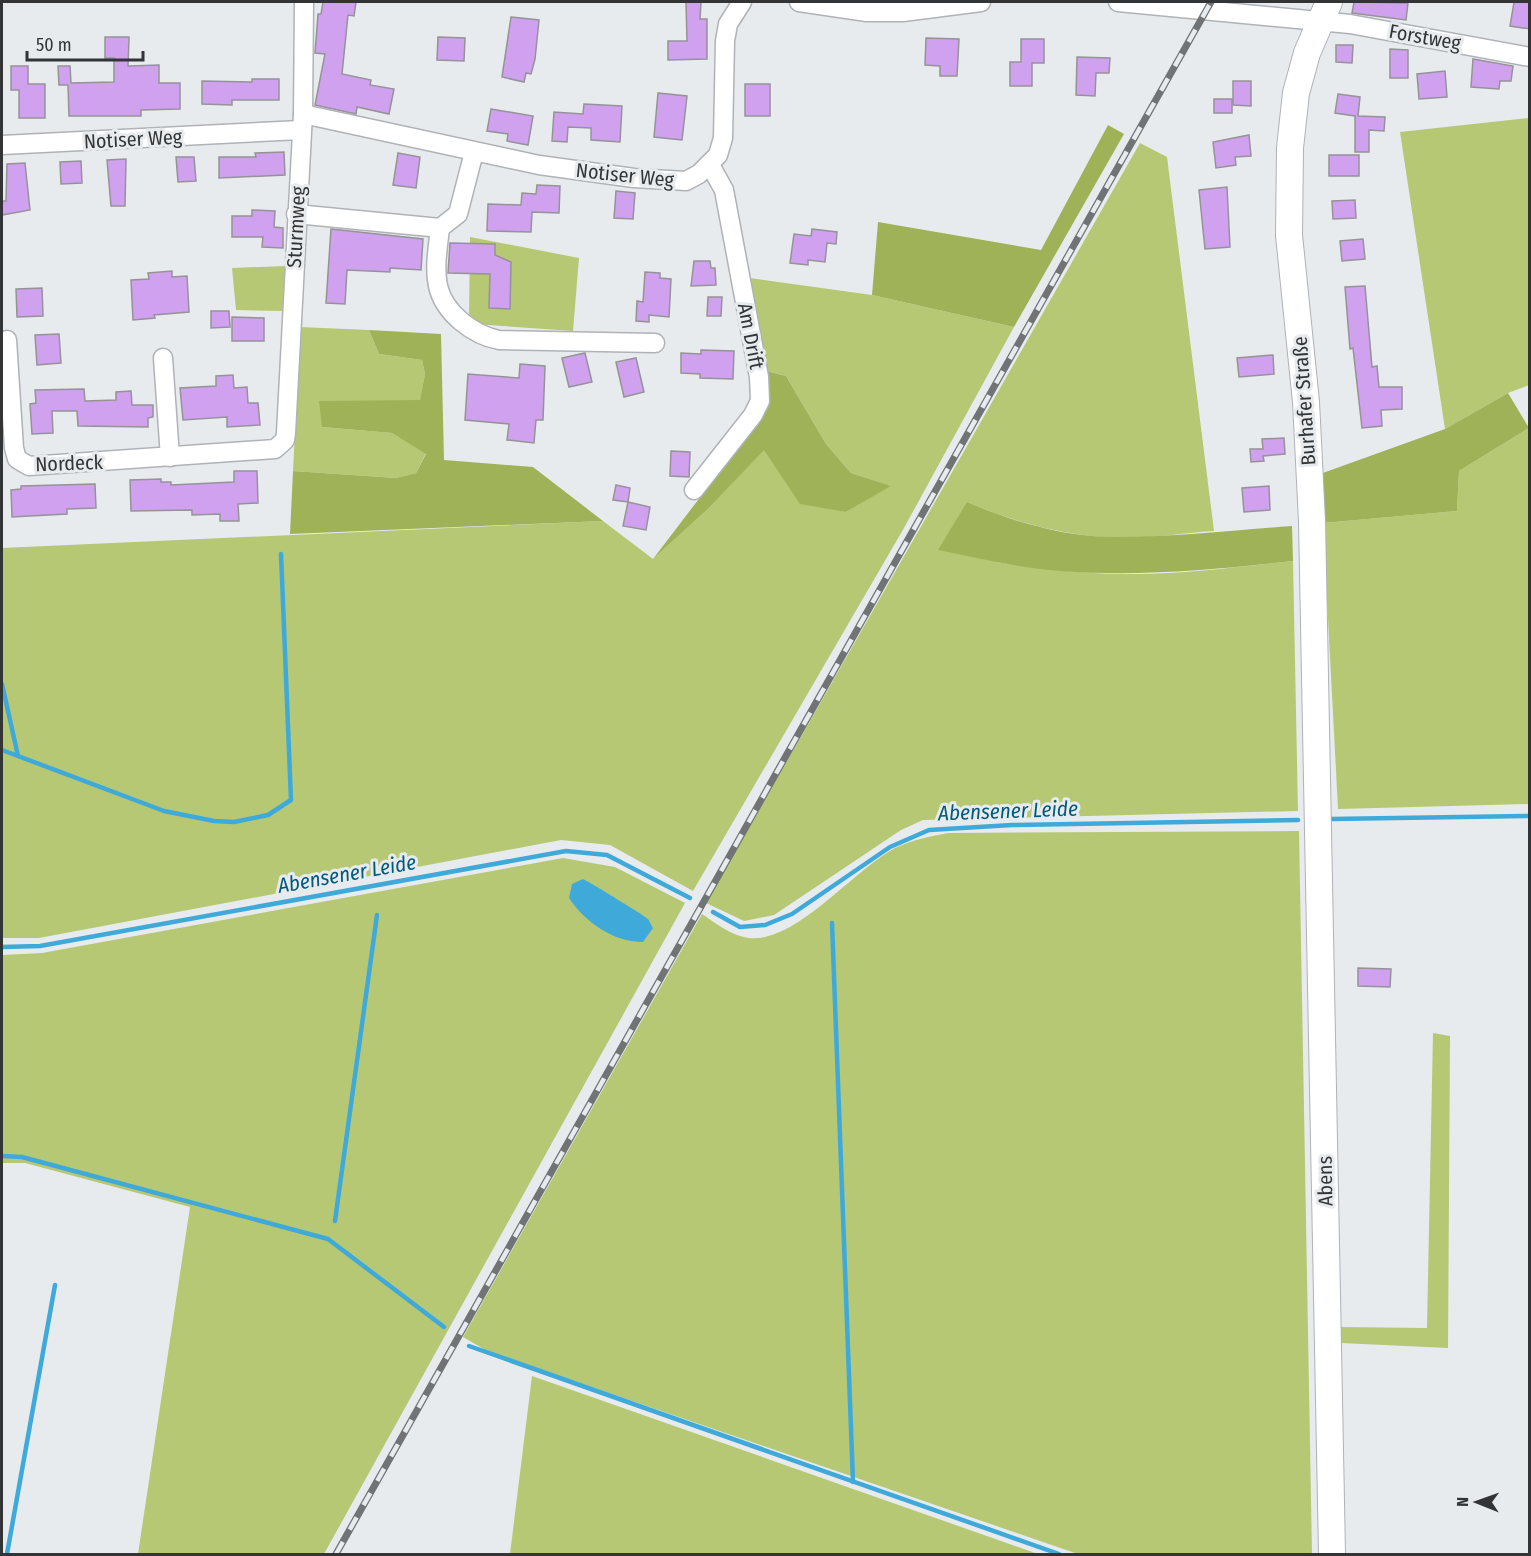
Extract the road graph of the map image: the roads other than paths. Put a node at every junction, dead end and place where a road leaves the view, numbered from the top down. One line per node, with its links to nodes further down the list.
1 (304, 2): 8 (street, Sturmweg)
2 (742, 2): 11 (street)
3 (799, 2): 4 (street)
4 (981, 2)
5 (1118, 2): 6 (street, Forstweg)
6 (1324, 11): 7 (street, Forstweg); 20 (main road, Burhafer Straße)
7 (1530, 57)
8 (302, 122): 9 (street, Notiser Weg); 10 (street, Notiser Weg); 12 (street, Sturmweg)
9 (2, 145)
10 (474, 152): 11 (street, Notiser Weg); 13 (street)
11 (710, 165): 19 (street, Am Drift)
12 (296, 214): 13 (street); 17 (street, Sturmweg)
13 (440, 228): 15 (street)
14 (7, 340): 18 (street, Nordeck)
15 (655, 343)
16 (163, 358): 18 (street)
17 (275, 449): 18 (street, Nordeck)
18 (170, 457)
19 (694, 490)
20 (1318, 807): 21 (main road, Abens)
21 (1332, 1554)

